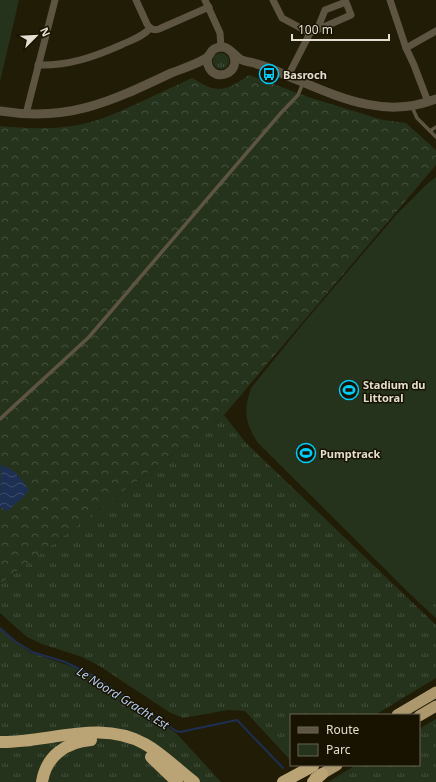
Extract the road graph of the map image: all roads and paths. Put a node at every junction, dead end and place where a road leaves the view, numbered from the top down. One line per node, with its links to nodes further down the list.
1 (55, 0): 16 (street)
2 (136, 0): 7 (street)
3 (205, 0): 6 (street)
4 (273, 0): 9 (street)
5 (390, 0): 11 (street)
6 (209, 7): 7 (street); 10 (street)
7 (150, 28): 16 (street)
8 (436, 31): 11 (street)
9 (313, 32): 9 (street); 19 (street)
10 (221, 47): 12 (street); 13 (street)
11 (406, 48): 21 (street)
12 (232, 52): 14 (street); 18 (street)
13 (208, 57): 15 (street); 17 (street)
14 (252, 62): 18 (street); 19 (street)
15 (193, 64): 17 (street); 24 (street)
16 (38, 65): 24 (street)
17 (209, 67): 18 (street)
18 (234, 68)
19 (288, 76): 20 (street)
20 (303, 82): 22 (street); 28 (lane)
21 (432, 101): 22 (street)
22 (412, 106): 26 (lane)
23 (0, 111): 24 (street)
24 (26, 114)
25 (436, 127): 26 (lane)
26 (430, 131): 27 (lane)
27 (436, 137)
28 (0, 419)
29 (436, 692): 31 (highway)
30 (436, 706): 32 (highway)
31 (399, 714)
32 (420, 715)
33 (0, 742): 38 (highway)
34 (334, 766): 35 (highway)
35 (316, 772): 39 (highway); 40 (highway); 41 (highway)
36 (42, 782): 37 (highway)
37 (177, 782)
38 (194, 782)
39 (283, 782)
40 (288, 782)
41 (310, 782)

